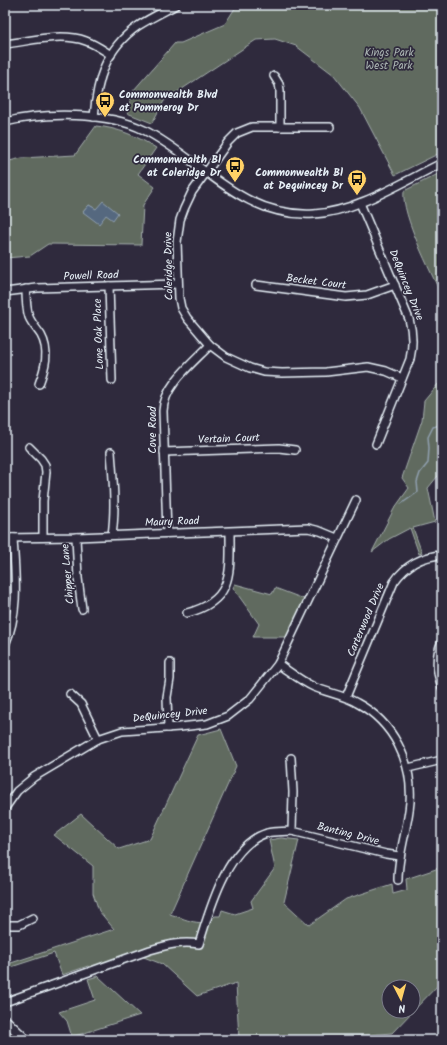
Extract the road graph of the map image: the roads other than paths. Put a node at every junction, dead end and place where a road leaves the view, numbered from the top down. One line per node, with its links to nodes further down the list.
1 (176, 5): 3 (street)
2 (5, 44): 3 (street)
3 (111, 54): 5 (street)
4 (274, 76): 7 (street)
5 (94, 117): 6 (street); 10 (street)
6 (5, 122)
7 (280, 126): 8 (street, Coleridge Drive); 10 (street, Coleridge Drive)
8 (330, 127)
9 (442, 163): 11 (street)
10 (206, 172): 11 (street); 12 (street, Coleridge Drive)
11 (360, 203): 14 (street, DeQuincey Drive)
12 (178, 284): 15 (street, Powell Road); 18 (street, Coleridge Drive)
13 (256, 285): 14 (street, Becket Court)
14 (395, 285): 19 (street, DeQuincey Drive)
15 (109, 286): 16 (street, Powell Road); 20 (street, Lone Oak Place)
16 (26, 289): 17 (street, Powell Road); 21 (street)
17 (5, 292)
18 (210, 345): 19 (street, Coleridge Drive); 26 (street, Cove Road)
19 (402, 378): 22 (street, DeQuincey Drive)
20 (112, 380)
21 (39, 384)
22 (376, 444)
23 (29, 447): 31 (street)
24 (295, 450): 26 (street, Vertain Court)
25 (112, 452): 30 (street)
26 (164, 452): 29 (street, Cove Road)
27 (356, 500): 35 (street, DeQuincey Drive)
28 (230, 532): 29 (street, Maury Road); 35 (street, Maury Road); 38 (street)
29 (167, 533): 30 (street, Maury Road)
30 (112, 535): 32 (street, Maury Road)
31 (43, 537): 32 (street, Maury Road); 34 (street, Maury Road)
32 (76, 537): 37 (street, Chipper Lane)
33 (5, 538): 34 (street, Maury Road)
34 (13, 538): 40 (street)
35 (337, 538): 42 (street, DeQuincey Drive)
36 (442, 555): 45 (street, Carterwood Drive)
37 (82, 609)
38 (187, 612)
39 (442, 641): 43 (street)
40 (5, 645)
41 (170, 663): 46 (street)
42 (278, 664): 45 (street); 46 (street, DeQuincey Drive)
43 (442, 687)
44 (70, 694): 47 (street)
45 (346, 697): 50 (street)
46 (168, 728): 47 (street, DeQuincey Drive)
47 (98, 739): 51 (street, DeQuincey Drive)
48 (291, 758): 52 (street)
49 (442, 760): 50 (street)
50 (408, 768): 53 (street)
51 (5, 808)
52 (292, 831): 53 (street, Banting Drive); 57 (street, Banting Drive)
53 (399, 856): 54 (street)
54 (398, 880)
55 (33, 918): 56 (street)
56 (5, 925)
57 (5, 1002)
58 (5, 1020): 61 (main road)
59 (5, 1034): 60 (main road)
60 (12, 1040)
61 (26, 1040)

